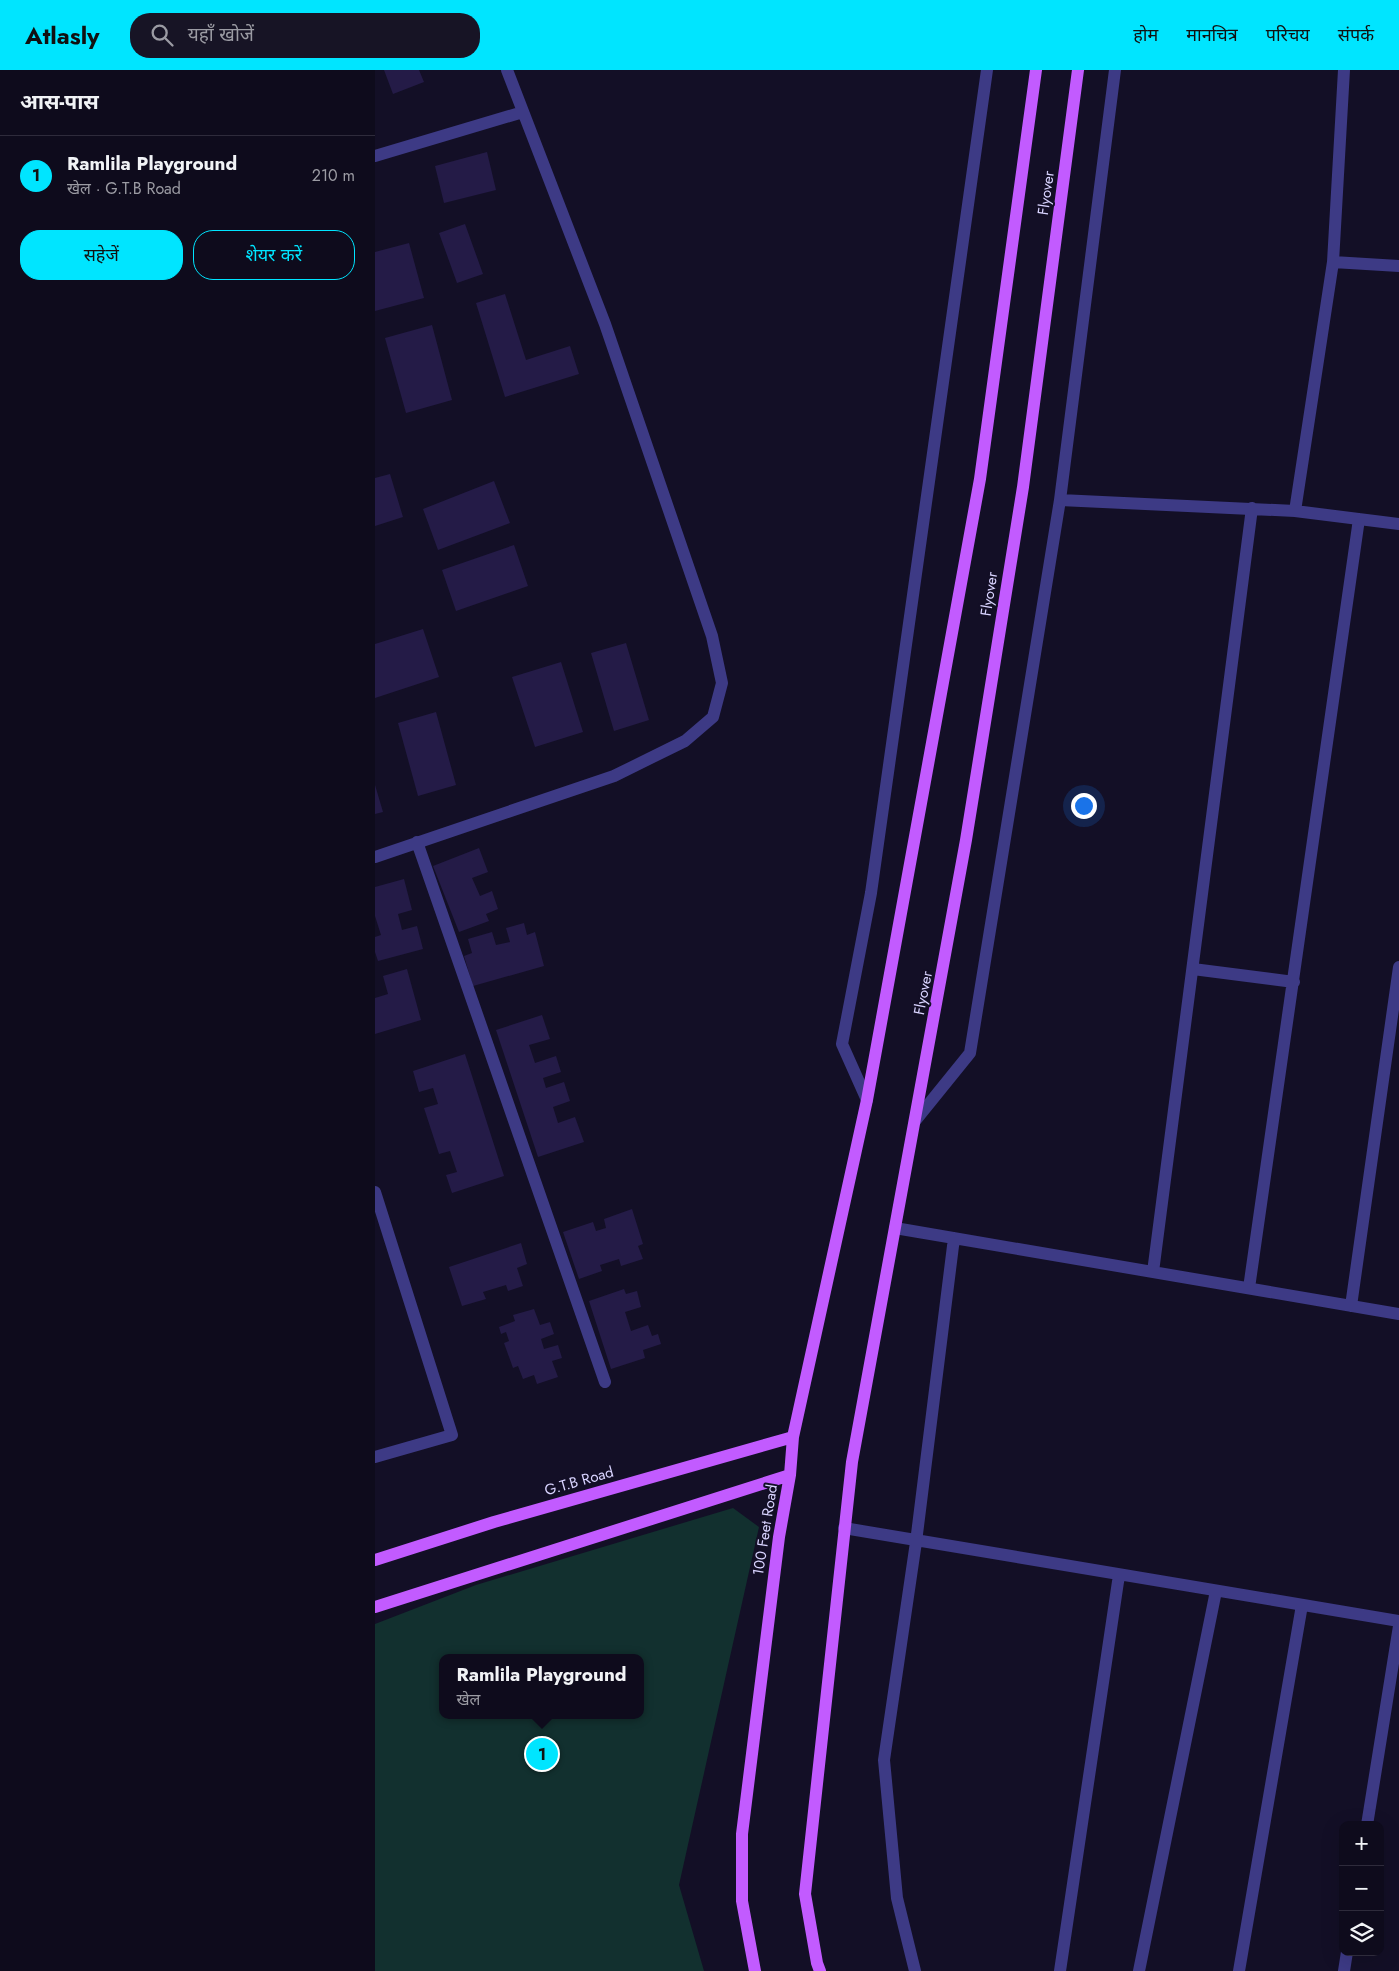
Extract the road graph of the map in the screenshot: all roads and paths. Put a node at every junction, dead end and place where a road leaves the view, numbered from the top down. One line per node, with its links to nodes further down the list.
1 (507, 70): 7 (street)
2 (987, 70): 21 (street)
3 (1036, 70): 21 (main road, Flyover)
4 (1078, 70): 22 (main road, Flyover)
5 (1115, 70): 11 (street)
6 (1344, 70): 9 (street)
7 (523, 112): 8 (street); 16 (street)
8 (375, 156)
9 (1333, 262): 10 (street); 13 (street)
10 (1399, 266)
11 (1060, 500): 12 (street); 22 (street)
12 (1252, 508): 13 (street); 19 (street)
13 (1295, 511): 14 (street)
14 (1359, 519): 15 (street); 20 (street)
15 (1399, 524)
16 (417, 842): 17 (street); 30 (street)
17 (375, 858)
18 (1399, 968): 28 (street)
19 (1193, 969): 20 (street); 26 (street)
20 (1294, 982): 27 (street)
21 (867, 1100): 31 (main road, 100 Feet Road)
22 (915, 1121): 24 (main road)
23 (375, 1192): 32 (street)
24 (895, 1228): 25 (street); 34 (main road)
25 (954, 1238): 26 (street); 35 (street)
26 (1153, 1272): 27 (street)
27 (1249, 1288): 28 (street)
28 (1351, 1306): 29 (street)
29 (1399, 1314)
30 (605, 1382)
31 (793, 1437): 33 (main road, 100 Feet Road); 36 (main road, G.T.B Road)
32 (375, 1457)
33 (790, 1475): 40 (main road); 45 (main road, 100 Feet Road)
34 (845, 1528): 35 (street); 46 (main road)
35 (916, 1542): 37 (street); 47 (street)
36 (375, 1560)
37 (1119, 1575): 38 (street); 48 (street)
38 (1216, 1591): 39 (street); 49 (street)
39 (1302, 1605): 41 (street); 50 (street)
40 (375, 1607)
41 (1399, 1621)
42 (1399, 1626): 43 (street)
43 (1368, 1821)
44 (1346, 1956): 51 (street)
45 (755, 1971)
46 (820, 1971)
47 (915, 1971)
48 (1060, 1971)
49 (1139, 1971)
50 (1239, 1971)
51 (1344, 1971)

